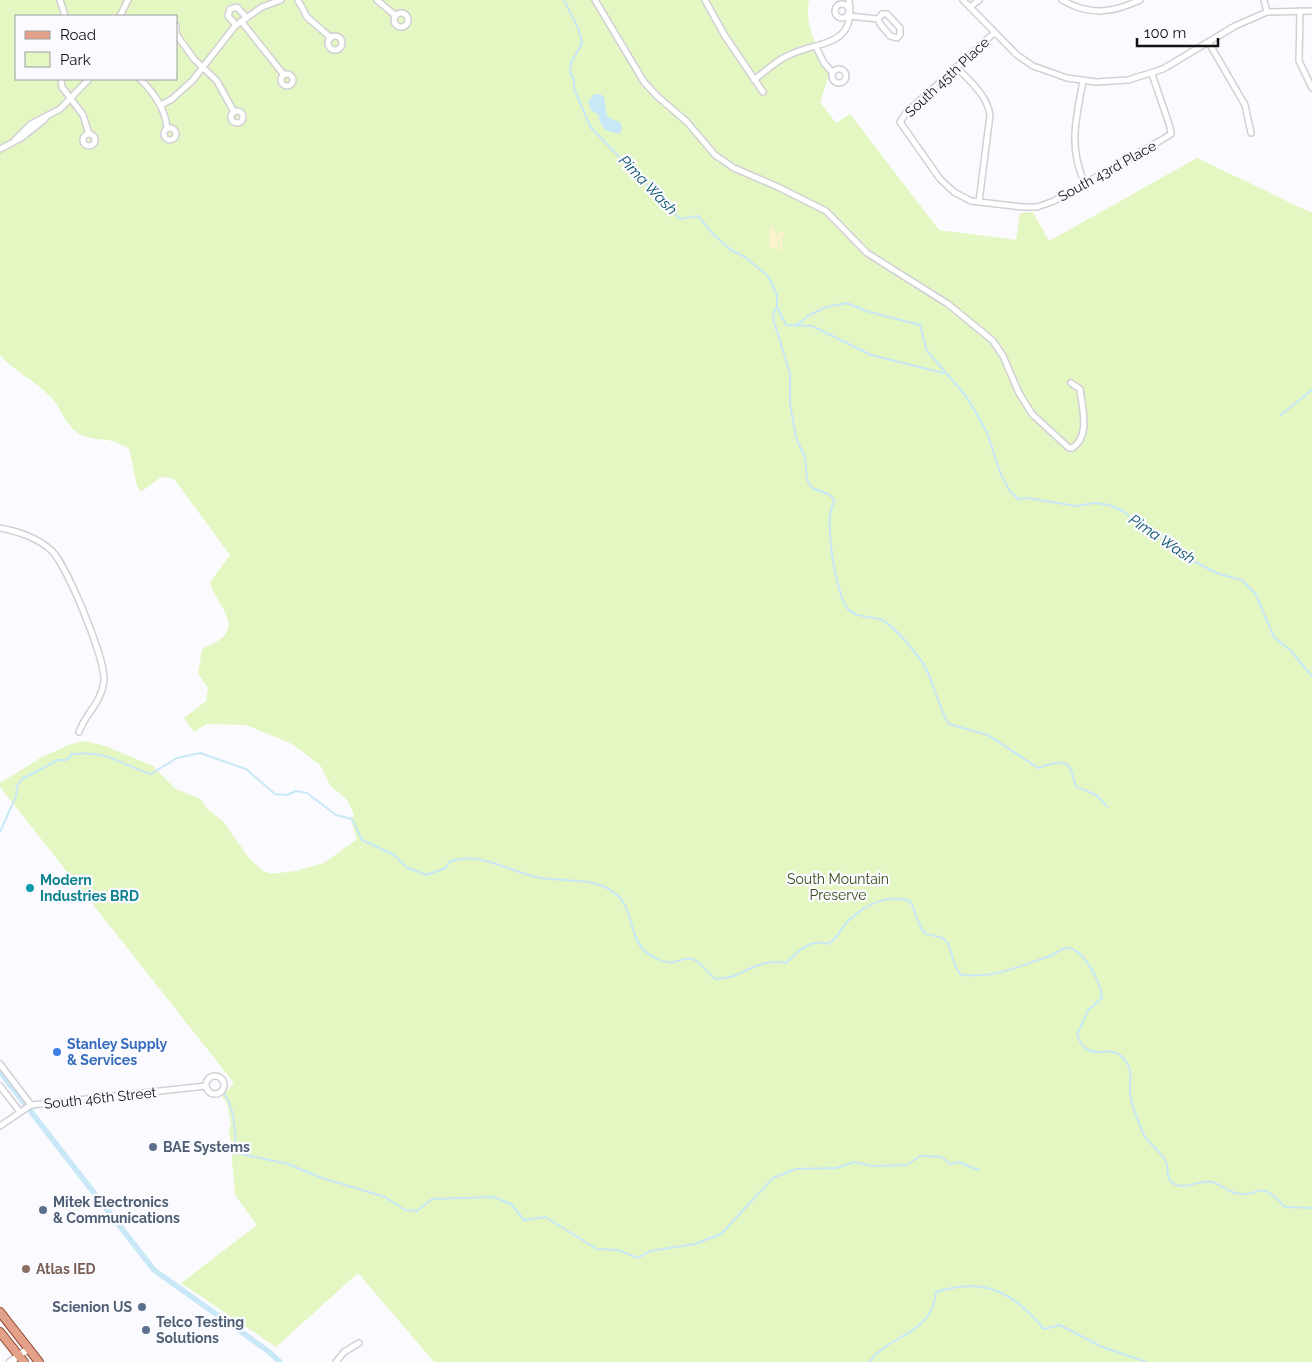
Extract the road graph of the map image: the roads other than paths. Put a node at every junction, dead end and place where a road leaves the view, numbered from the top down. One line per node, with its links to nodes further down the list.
1 (60, 0): 19 (street)
2 (128, 0): 20 (street)
3 (281, 0): 22 (street)
4 (298, 0): 27 (street)
5 (377, 0): 21 (street)
6 (595, 0): 52 (street)
7 (705, 0): 38 (street)
8 (849, 0): 18 (street)
9 (963, 0): 14 (street)
10 (979, 0): 14 (street)
11 (1062, 0): 12 (street)
12 (1140, 0)
13 (1264, 0): 17 (street)
14 (970, 7): 25 (street)
15 (1300, 10): 16 (street); 17 (street); 40 (street)
16 (1312, 11)
17 (1267, 12): 28 (street)
18 (849, 13): 23 (street); 29 (street)
19 (65, 15)
20 (120, 15)
21 (396, 16)
22 (246, 17): 24 (street); 24 (street)
23 (878, 19): 23 (street)
24 (238, 23): 31 (street); 34 (street)
25 (994, 33): 30 (street, South 45th Place); 39 (street)
26 (178, 37): 31 (street)
27 (331, 38)
28 (1209, 43): 33 (street); 47 (street)
29 (816, 47): 32 (street); 38 (street)
30 (957, 67): 45 (street, South 45th Place); 51 (street)
31 (204, 68): 43 (street); 44 (street)
32 (834, 73)
33 (1152, 74): 39 (street); 50 (street, South 43rd Place)
34 (284, 75)
35 (61, 80): 42 (street)
36 (88, 80): 42 (street)
37 (141, 80): 43 (street)
38 (754, 80): 41 (street)
39 (1083, 81): 50 (street)
40 (1312, 88)
41 (763, 92)
42 (72, 99): 48 (street); 49 (street)
43 (161, 105): 46 (street)
44 (234, 112)
45 (900, 122): 51 (street, South 43rd Place)
46 (167, 128)
47 (1251, 133)
48 (89, 134)
49 (0, 149)
50 (1084, 184): 51 (street, South 43rd Place)
51 (979, 202)
52 (1071, 383)
53 (0, 528): 54 (street)
54 (79, 732)
55 (0, 1064): 58 (street)
56 (0, 1086): 58 (street)
57 (206, 1086): 58 (street, South 46th Street)
58 (26, 1108): 59 (street, South 46th Street)
59 (0, 1126)
60 (0, 1312): 63 (main road)
61 (0, 1332): 64 (main road)
62 (359, 1343): 67 (street)
63 (28, 1349): 64 (street); 66 (main road)
64 (22, 1359): 65 (street)
65 (10, 1362)
66 (38, 1362)
67 (336, 1362)

